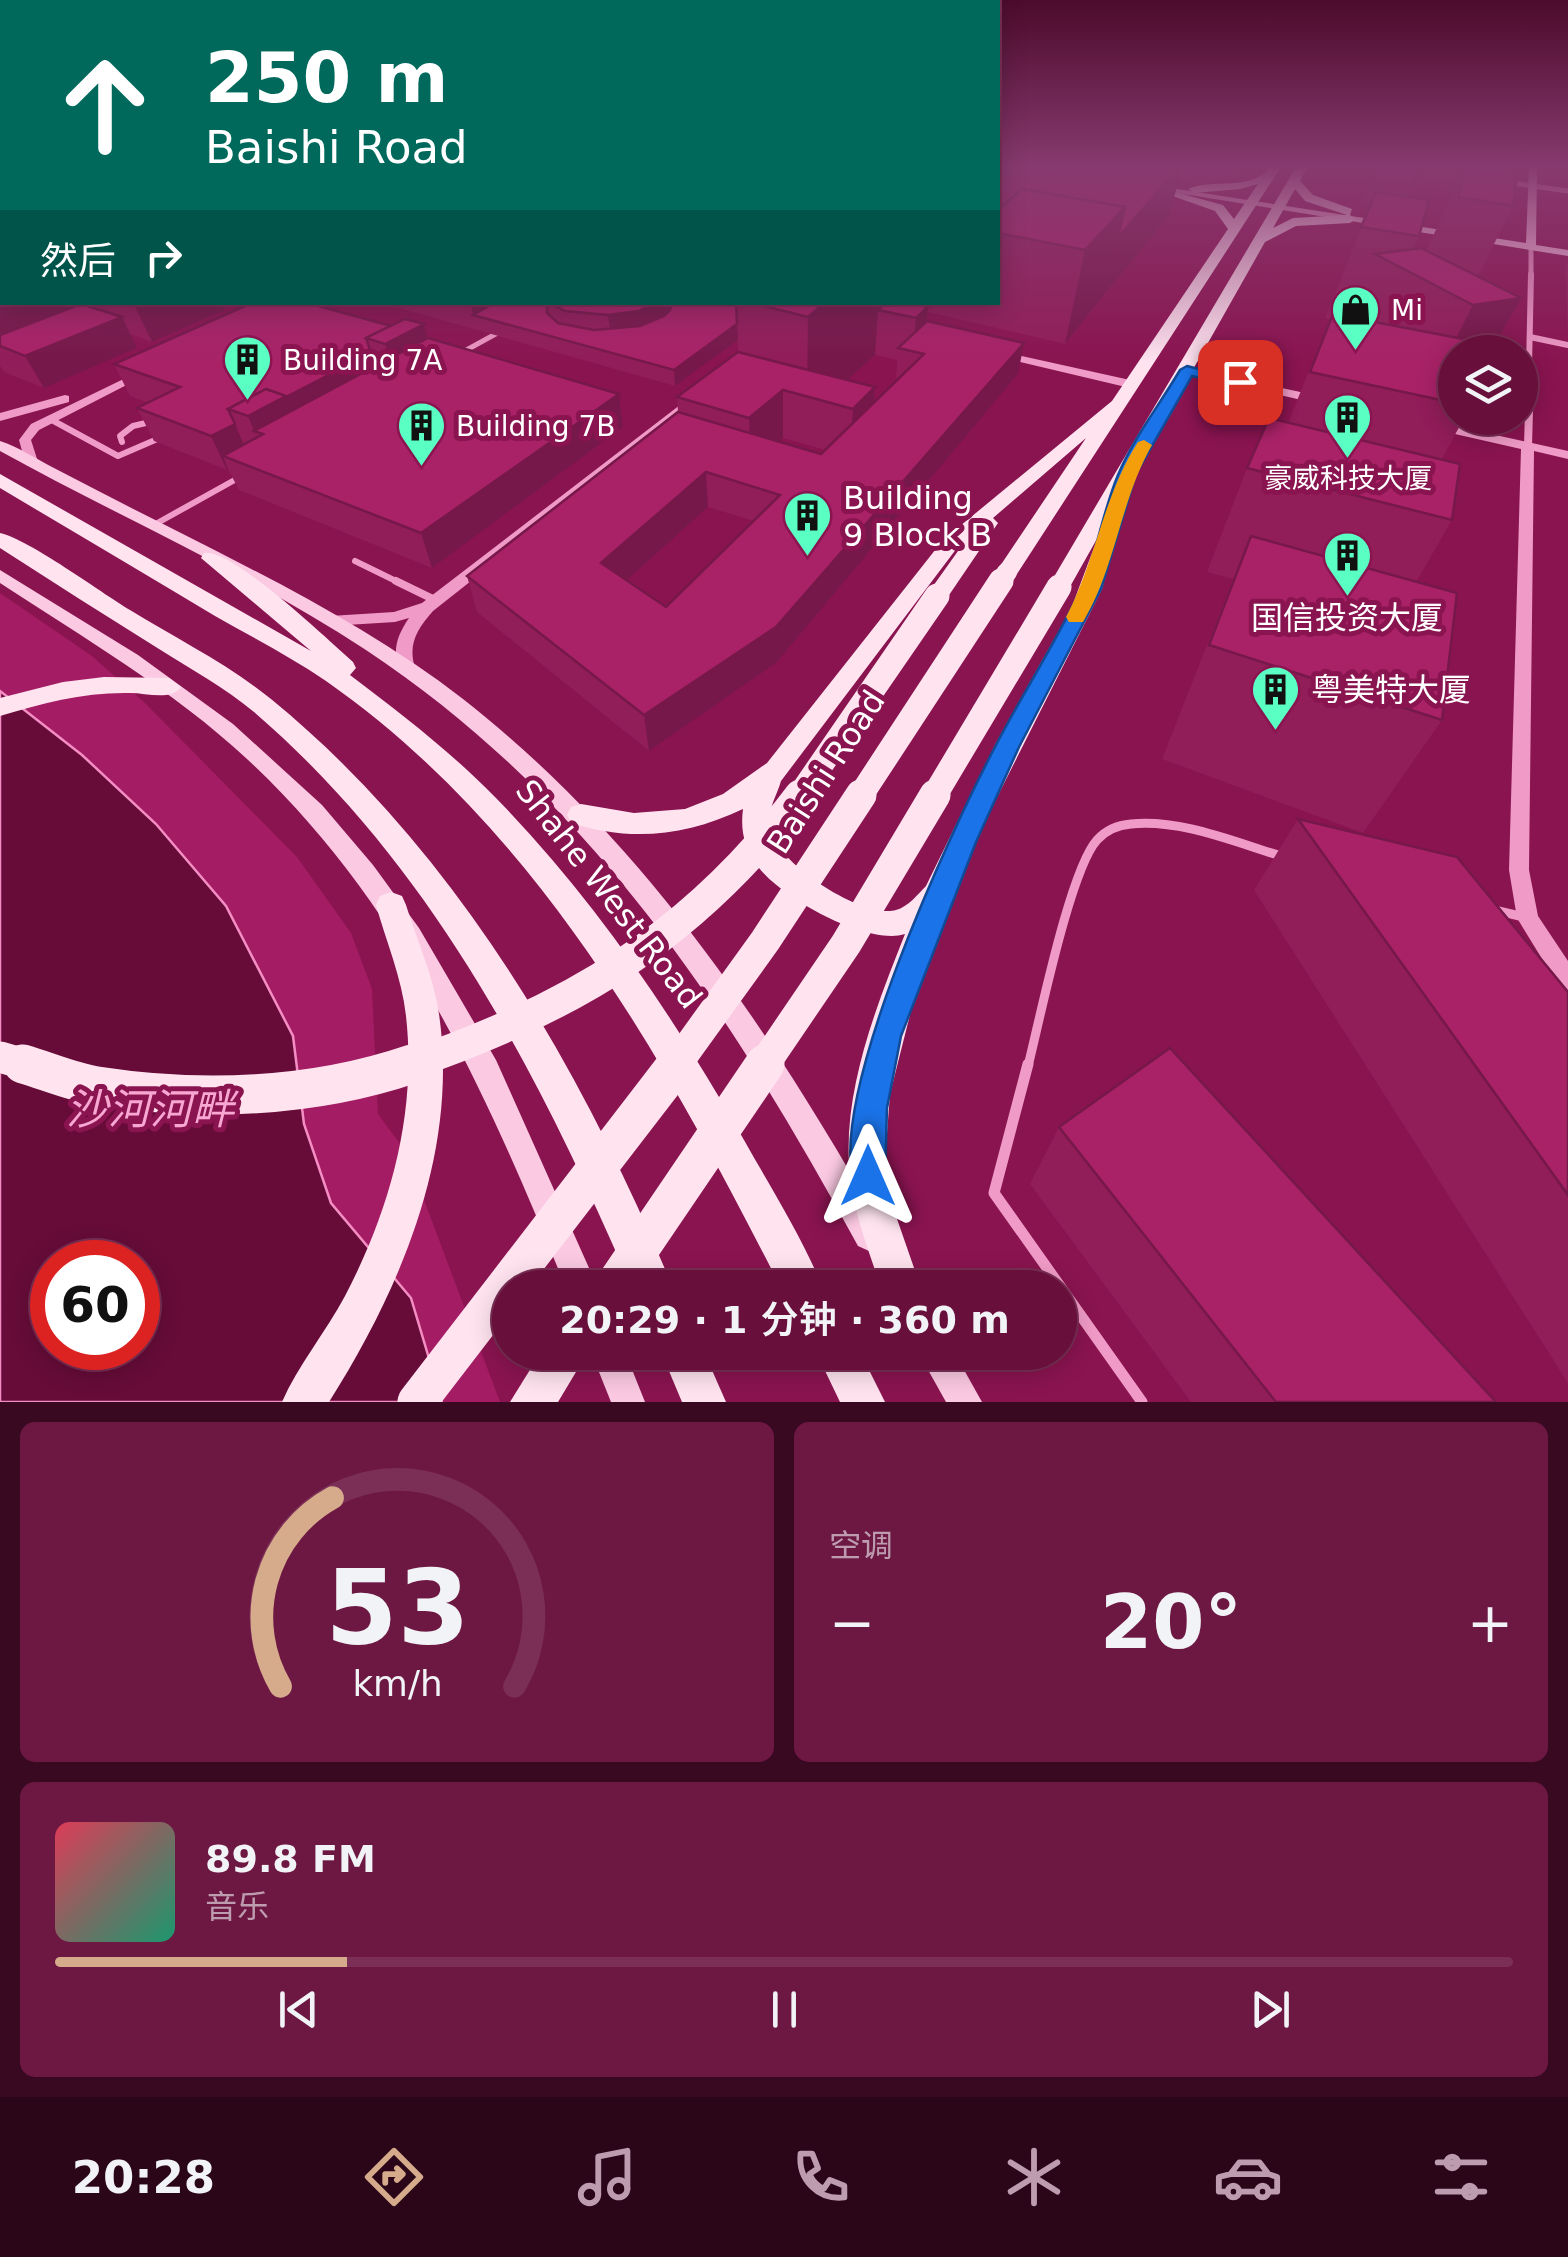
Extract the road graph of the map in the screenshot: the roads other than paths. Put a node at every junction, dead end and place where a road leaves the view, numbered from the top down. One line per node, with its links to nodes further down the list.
1 (1231, 232): 17 (main road, Baishi Road)
2 (1265, 232): 6 (main road)
3 (1276, 232): 6 (main road)
4 (1458, 232): 7 (main road)
5 (1532, 232): 7 (main road)
6 (1260, 242): 15 (main road)
7 (1532, 244): 8 (main road); 10 (street)
8 (1568, 250)
9 (517, 322): 14 (lane)
10 (1530, 335)
11 (1538, 339): 12 (street)
12 (1568, 344)
13 (982, 350): 17 (street)
14 (448, 360)
15 (1187, 370): 19 (street); 32 (main road)
16 (716, 382): 40 (street)
17 (1130, 384): 18 (main road, Baishi Road)
18 (1115, 404): 34 (main road); 67 (main road, Baishi Road, bridge)
19 (1336, 404)
20 (0, 416): 21 (street)
21 (49, 418): 24 (lane); 30 (street)
22 (157, 421): 26 (lane)
23 (1413, 421): 28 (street)
24 (168, 431)
25 (1528, 435): 28 (street)
26 (122, 442)
27 (0, 445): 30 (main road)
28 (1528, 446): 29 (street); 52 (street)
29 (1568, 456)
30 (31, 462): 35 (main road)
31 (246, 473): 35 (lane)
32 (1127, 474): 49 (main road); 56 (main road, bridge)
33 (0, 480): 45 (main road, Shahe West Road)
34 (1011, 490): 46 (main road); 54 (main road, bridge)
35 (152, 526): 37 (main road)
36 (0, 540): 57 (main road)
37 (212, 558): 41 (main road); 45 (main road)
38 (355, 561): 40 (lane)
39 (0, 575): 43 (main road)
40 (431, 603): 41 (street); 42 (street)
41 (330, 621): 42 (main road)
42 (408, 671): 47 (main road)
43 (169, 687): 44 (main road); 51 (main road)
44 (0, 707)
45 (413, 734): 58 (main road, Shahe West Road)
46 (776, 770): 47 (main road); 49 (main road)
47 (580, 815): 59 (main road)
48 (1288, 858): 73 (lane)
49 (948, 874): 60 (main road)
50 (1473, 904): 52 (lane)
51 (391, 905): 55 (main road); 66 (main road)
52 (1528, 918): 53 (street)
53 (1568, 981)
54 (0, 1057)
55 (575, 1270)
56 (626, 1270)
57 (645, 1270)
58 (793, 1270)
59 (889, 1270)
60 (893, 1270)
61 (554, 1370): 68 (main road)
62 (615, 1370): 69 (main road)
63 (690, 1370): 70 (main road)
64 (846, 1370): 71 (main road)
65 (945, 1370): 72 (main road)
66 (304, 1402)
67 (417, 1402)
68 (532, 1402)
69 (628, 1402)
70 (704, 1402)
71 (863, 1402)
72 (964, 1402)
73 (1142, 1402)

